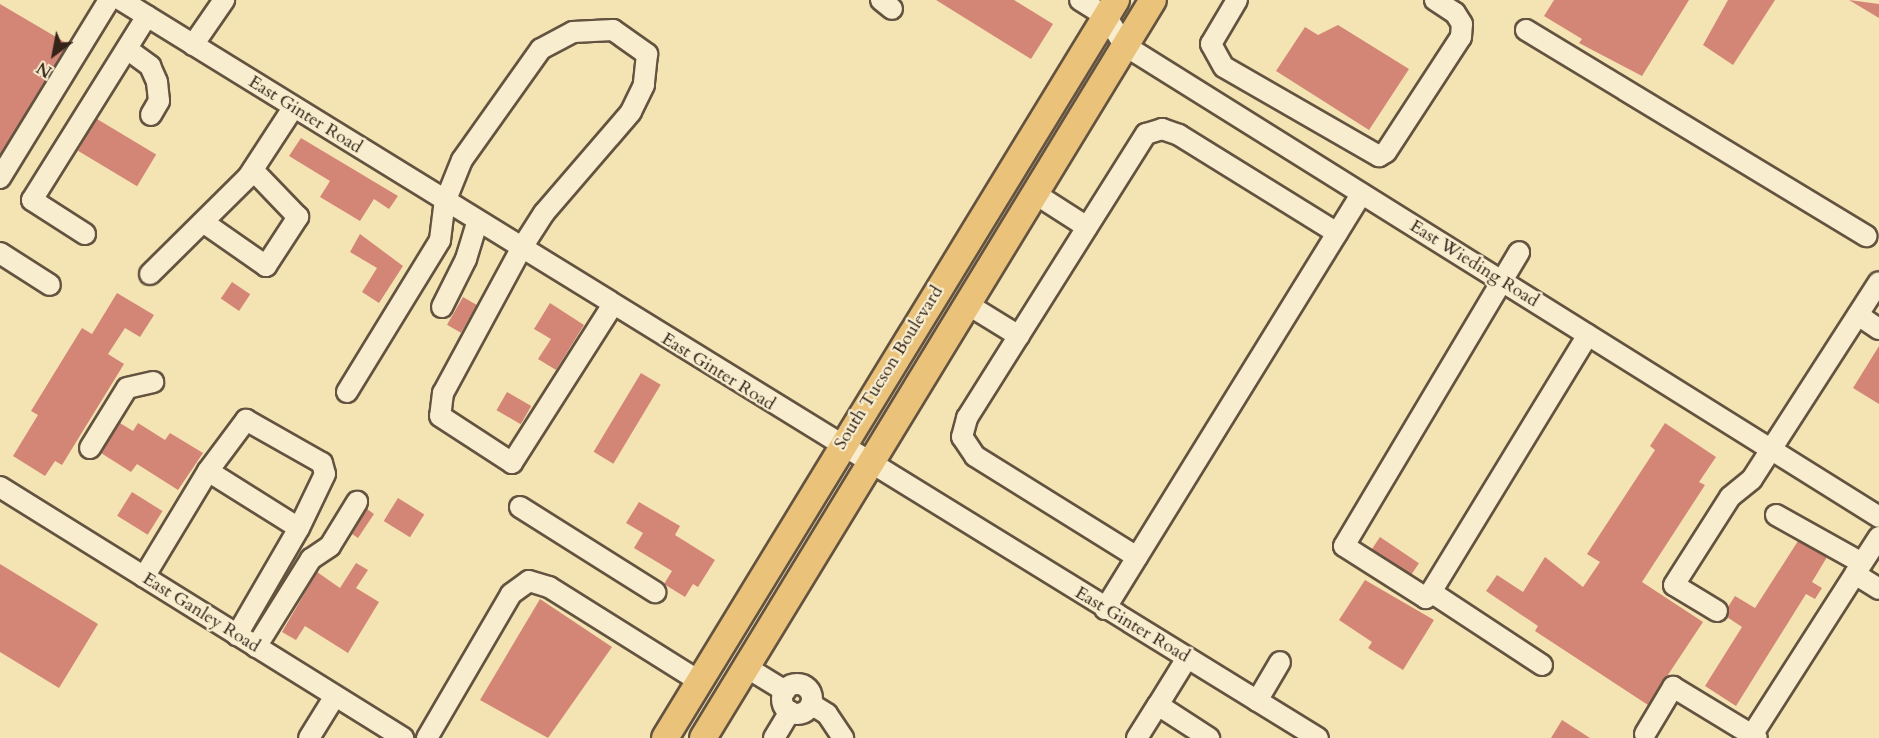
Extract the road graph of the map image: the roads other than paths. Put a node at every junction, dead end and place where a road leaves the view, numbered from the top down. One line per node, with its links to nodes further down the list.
1 (109, 0): 17 (street)
2 (121, 0): 9 (street, East Ginter Road)
3 (224, 0): 11 (street)
4 (1080, 0): 8 (street, East Wieding Road)
5 (1153, 0): 12 (main road, South Tucson Boulevard)
6 (1237, 0): 7 (street)
7 (1435, 0)
8 (1111, 8): 12 (street, East Wieding Road); 44 (main road, South Tucson Boulevard)
9 (147, 16): 11 (street, East Ginter Road); 13 (street)
10 (1526, 30): 26 (street)
11 (193, 45): 14 (street, East Ginter Road)
12 (1124, 45): 18 (main road, South Tucson Boulevard); 19 (street, East Wieding Road)
13 (127, 49): 15 (street); 25 (street)
14 (294, 108): 16 (street); 20 (street, East Ginter Road)
15 (150, 115)
16 (253, 170): 21 (street); 21 (street)
17 (0, 178)
18 (1034, 193): 23 (street); 34 (main road, South Tucson Boulevard)
19 (1362, 194): 24 (street); 31 (street, East Wieding Road)
20 (445, 202): 22 (street, East Ginter Road); 27 (street); 42 (street)
21 (203, 222): 30 (street)
22 (477, 222): 27 (street, East Ginter Road); 36 (street)
23 (1087, 226): 24 (street); 40 (street)
24 (1337, 233): 55 (street)
25 (85, 234)
26 (1866, 236)
27 (521, 249): 35 (street, East Ginter Road); 35 (street)
28 (1519, 252): 31 (street)
29 (0, 253): 33 (street)
30 (150, 274)
31 (1503, 282): 39 (street, East Wieding Road); 60 (street)
32 (1879, 282): 37 (street)
33 (50, 285)
34 (967, 304): 40 (street); 46 (main road, South Tucson Boulevard)
35 (612, 306): 44 (street, East Ginter Road)
36 (442, 307)
37 (1858, 315): 38 (street); 45 (street)
38 (1879, 329)
39 (1588, 335): 45 (street, East Wieding Road); 60 (street)
40 (1019, 336): 55 (street)
41 (153, 382): 43 (street)
42 (347, 392)
43 (90, 448)
44 (840, 448): 46 (street, East Ginter Road); 69 (main road, South Tucson Boulevard)
45 (1772, 450): 52 (street, East Wieding Road); 62 (street)
46 (868, 466): 61 (street, East Ginter Road); 68 (main road, South Tucson Boulevard)
47 (208, 471): 53 (street); 53 (street); 57 (street)
48 (0, 488): 57 (street, East Ganley Road)
49 (357, 502): 64 (street)
50 (520, 507): 59 (street)
51 (1776, 515): 56 (street)
52 (1879, 517)
53 (299, 528): 63 (street)
54 (1879, 537): 56 (street)
55 (1137, 557): 61 (street)
56 (1858, 569): 58 (street); 77 (street)
57 (144, 577): 63 (street, East Ganley Road)
58 (1879, 589)
59 (655, 592)
60 (1431, 592): 67 (street)
61 (1105, 609): 65 (street, East Ginter Road)
62 (1717, 611)
63 (237, 635): 64 (street, East Ganley Road)
64 (256, 647): 71 (street, East Ganley Road)
65 (1187, 658): 72 (street, East Ginter Road); 74 (street)
66 (1280, 662): 72 (street)
67 (1542, 665)
68 (746, 668): 70 (street); 82 (main road, South Tucson Boulevard)
69 (699, 681): 80 (street); 81 (main road, South Tucson Boulevard)
70 (784, 691): 73 (street); 75 (street)
71 (335, 696): 78 (street); 79 (street, East Ganley Road)
72 (1257, 701): 87 (street, East Ginter Road)
73 (811, 704): 75 (street); 84 (street)
74 (1158, 705): 85 (street); 86 (street)
75 (790, 711): 83 (street)
76 (1645, 734): 77 (street)
77 (1755, 736)
78 (309, 738)
79 (403, 738)
80 (427, 738)
81 (665, 738)
82 (703, 738)
83 (774, 738)
84 (843, 738)
85 (1137, 738)
86 (1209, 738)
87 (1318, 738)

